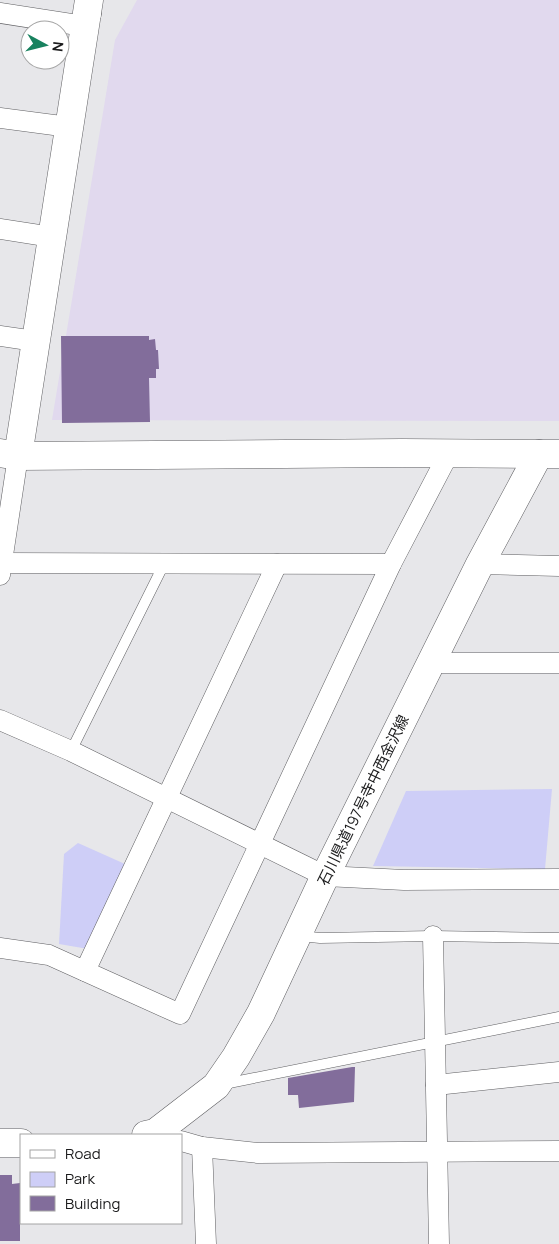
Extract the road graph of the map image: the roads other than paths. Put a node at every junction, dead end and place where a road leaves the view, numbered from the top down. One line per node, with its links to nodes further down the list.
1 (99, 0): 3 (street)
2 (0, 13): 3 (street)
3 (86, 13): 5 (street)
4 (0, 118): 5 (street)
5 (69, 127): 7 (street)
6 (0, 229): 7 (street)
7 (52, 237): 9 (street)
8 (0, 336): 9 (street)
9 (35, 341): 12 (street)
10 (449, 453): 11 (street); 12 (street); 15 (street)
11 (549, 454): 16 (street, 石川県道197号寺中西金沢線)
12 (9, 455): 18 (street)
13 (164, 564): 14 (street); 18 (street); 22 (lane)
14 (277, 564): 15 (street); 23 (street)
15 (391, 564): 24 (street)
16 (480, 564): 17 (street); 19 (street, 石川県道197号寺中西金沢線)
17 (559, 566)
18 (1, 567)
19 (431, 663): 20 (street); 25 (street, 石川県道197号寺中西金沢線)
20 (559, 664)
21 (0, 720): 22 (street)
22 (71, 751): 23 (street)
23 (166, 798): 24 (street); 31 (street)
24 (258, 844): 25 (street); 31 (street)
25 (325, 876): 26 (street); 27 (street, 石川県道197号寺中西金沢線)
26 (559, 879)
27 (297, 936): 28 (lane); 36 (street, 石川県道197号寺中西金沢線)
28 (433, 936): 29 (lane); 33 (street)
29 (559, 938)
30 (0, 948): 31 (street)
31 (85, 971)
32 (559, 1018): 33 (lane)
33 (435, 1043): 35 (street); 36 (lane)
34 (559, 1072): 35 (street)
35 (436, 1085): 42 (street)
36 (216, 1086): 37 (street, 石川県道197号寺中西金沢線)
37 (156, 1134)
38 (182, 1141): 41 (street)
39 (0, 1143): 40 (street)
40 (20, 1143)
41 (202, 1147): 42 (street); 44 (street)
42 (437, 1151): 43 (street); 45 (street)
43 (559, 1151)
44 (206, 1244)
45 (439, 1244)

